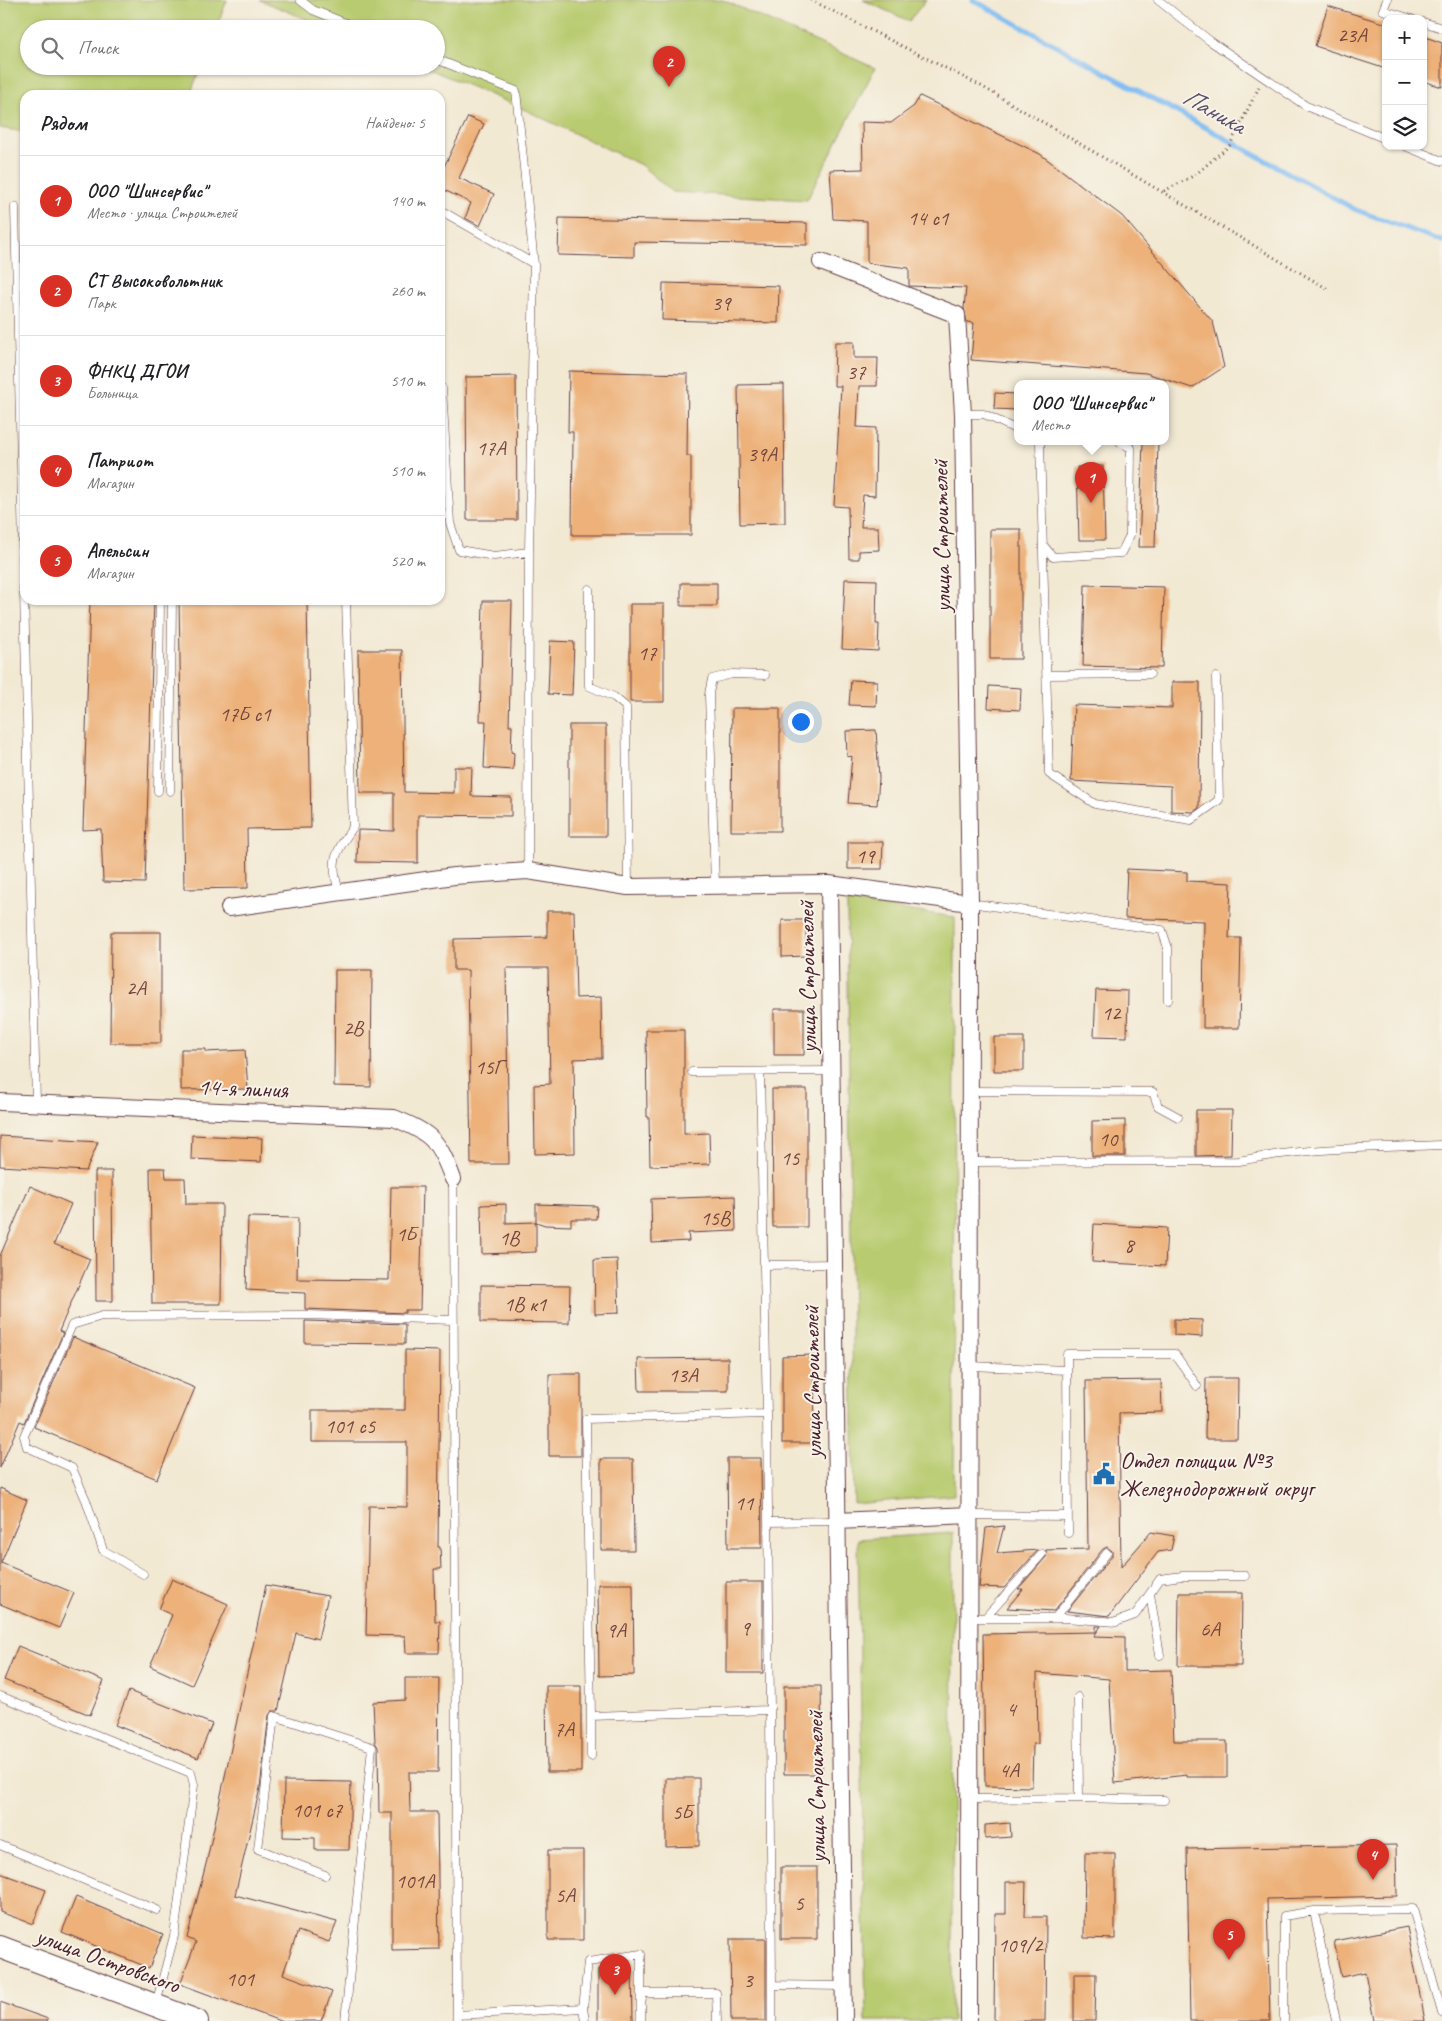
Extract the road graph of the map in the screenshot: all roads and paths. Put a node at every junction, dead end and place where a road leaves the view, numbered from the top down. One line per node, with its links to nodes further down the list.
1 (300, 0): 6 (lane)
2 (811, 0): 14 (path)
3 (1158, 0): 10 (lane)
4 (1387, 0): 5 (lane)
5 (1399, 15)
6 (338, 20)
7 (1427, 23): 8 (lane)
8 (1442, 28)
9 (445, 63): 18 (lane)
10 (1263, 77): 11 (lane); 14 (path)
11 (1382, 137)
12 (1415, 150): 13 (lane)
13 (1442, 161)
14 (1163, 192): 19 (path)
15 (15, 207): 21 (lane)
16 (445, 213): 18 (lane)
17 (821, 262): 20 (street, улица Строителей)
18 (534, 264): 27 (lane)
19 (1328, 289)
20 (963, 414): 22 (lane); 44 (street, улица Строителей)
21 (20, 420)
22 (1014, 429)
23 (445, 439): 27 (lane)
24 (1040, 445): 26 (lane)
25 (1126, 445): 26 (lane)
26 (1043, 545): 35 (lane)
27 (529, 552): 39 (lane)
28 (589, 590): 42 (lane)
29 (24, 605): 52 (lane)
30 (160, 605): 37 (lane)
31 (172, 605): 38 (lane)
32 (346, 605): 43 (lane)
33 (1150, 674): 35 (lane)
34 (765, 675): 41 (lane)
35 (1047, 675): 36 (lane)
36 (1216, 677)
37 (158, 791)
38 (170, 791)
39 (528, 871): 42 (street); 43 (street)
40 (829, 884): 41 (street); 44 (street, улица Строителей); 49 (street, улица Строителей)
41 (715, 885): 42 (street)
42 (628, 887)
43 (339, 891): 45 (street)
44 (970, 903): 46 (lane); 50 (street, улица Строителей)
45 (228, 908)
46 (1168, 1000)
47 (692, 1072): 48 (lane)
48 (760, 1072): 49 (lane); 58 (lane)
49 (832, 1072): 57 (street, улица Строителей)
50 (970, 1091): 53 (lane); 55 (street, улица Строителей)
51 (0, 1102): 52 (street, 14-я линия)
52 (36, 1103): 56 (street, 14-я линия)
53 (1178, 1117)
54 (1442, 1146): 55 (lane)
55 (970, 1162): 60 (street, улица Строителей)
56 (453, 1179): 59 (lane)
57 (834, 1264): 58 (lane); 66 (street, улица Строителей)
58 (764, 1265): 63 (lane)
59 (453, 1320): 71 (lane); 95 (lane)
60 (970, 1366): 61 (lane); 64 (street, улица Строителей)
61 (1067, 1370): 62 (lane); 65 (lane)
62 (1197, 1386)
63 (767, 1414): 67 (lane); 80 (lane)
64 (970, 1516): 65 (lane); 66 (street); 74 (street)
65 (1068, 1516): 68 (lane)
66 (837, 1521): 67 (lane); 91 (street, улица Строителей)
67 (768, 1522): 79 (lane)
68 (1068, 1533)
69 (1106, 1552): 75 (lane)
70 (1042, 1554): 74 (lane)
71 (143, 1574)
72 (1245, 1576): 73 (lane)
73 (1150, 1594): 75 (lane); 76 (lane)
74 (977, 1618): 75 (lane); 83 (street)
75 (1055, 1618)
76 (1160, 1655)
77 (0, 1696): 92 (lane)
78 (1078, 1697): 82 (lane)
79 (770, 1710): 80 (lane); 90 (lane)
80 (591, 1716): 81 (lane)
81 (590, 1756)
82 (1078, 1798): 83 (lane); 84 (lane)
83 (969, 1799): 103 (street)
84 (1164, 1800)
85 (0, 1845): 87 (lane)
86 (325, 1874): 97 (lane)
87 (157, 1910)
88 (1314, 1911): 94 (lane); 104 (lane); 105 (lane)
89 (0, 1947): 92 (street, улица Островского)
90 (772, 1985): 91 (lane); 101 (lane)
91 (842, 1986): 102 (street, улица Строителей)
92 (156, 2005): 96 (street, улица Островского)
93 (583, 2008): 95 (lane); 98 (lane); 99 (lane)
94 (1442, 2013)
95 (457, 2018)
96 (198, 2021)
97 (345, 2021)
98 (585, 2021)
99 (641, 2021): 100 (lane)
100 (717, 2021)
101 (772, 2021)
102 (844, 2021)
103 (969, 2021)
104 (1284, 2021)
105 (1336, 2021)

